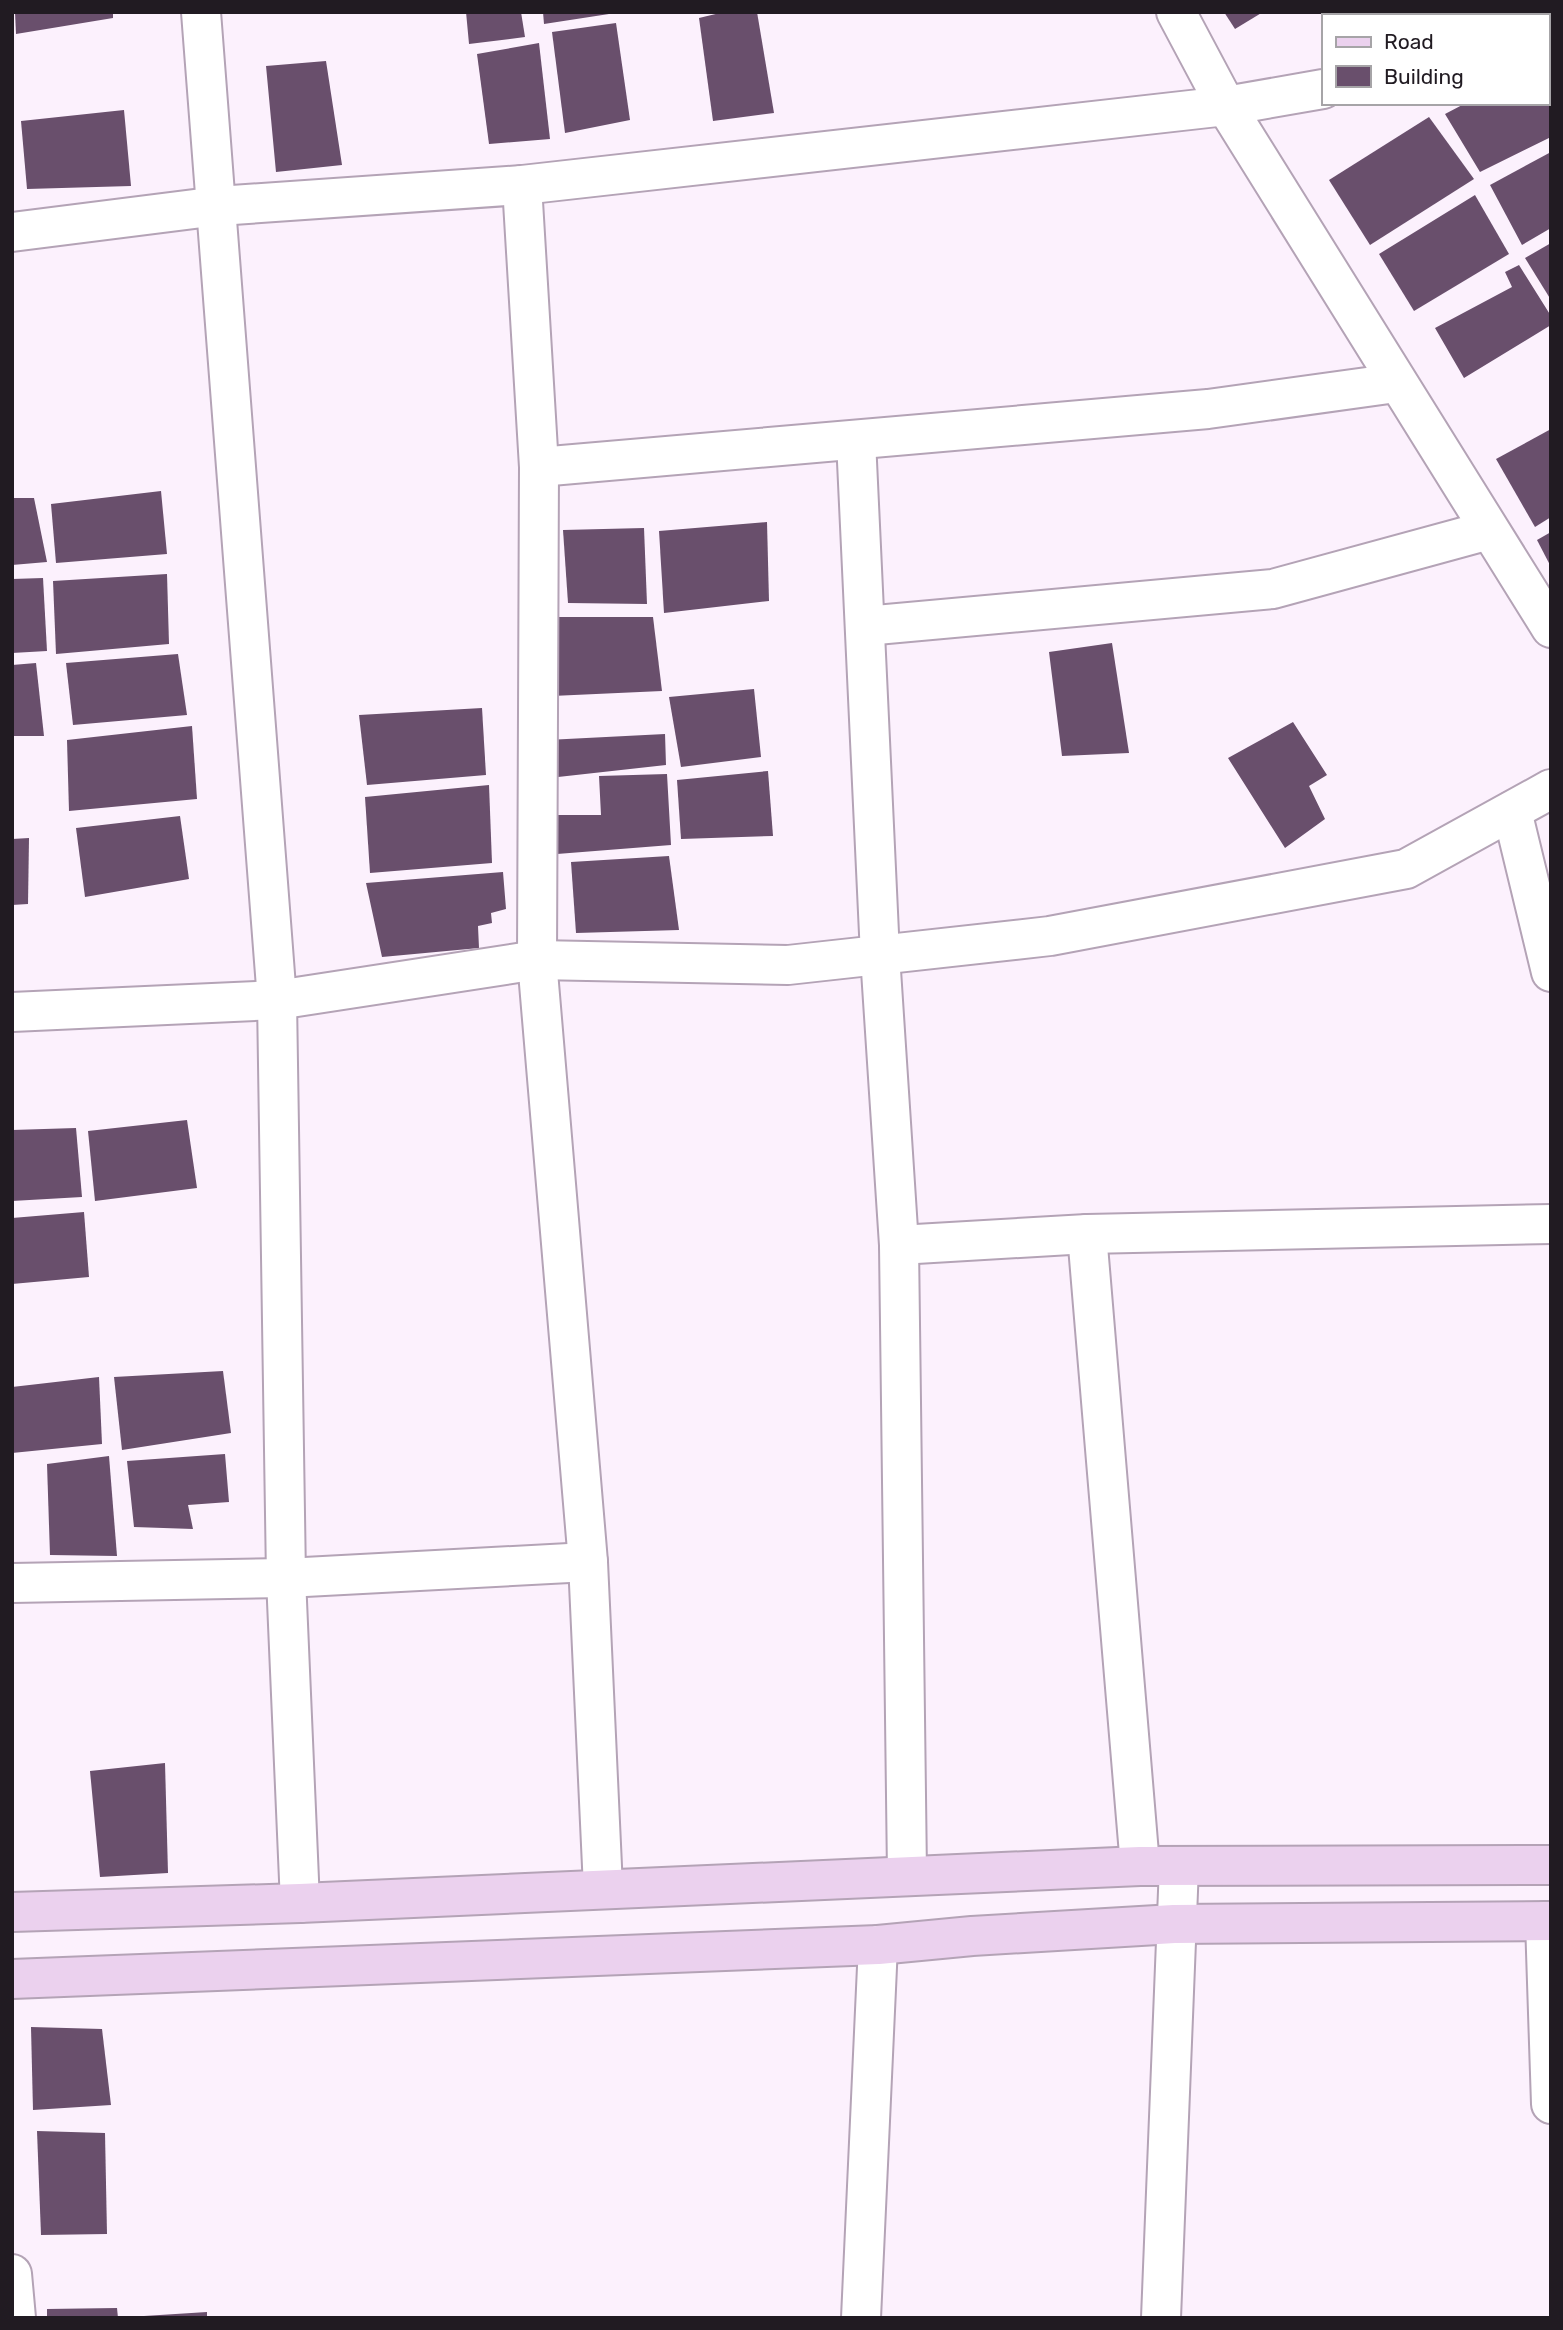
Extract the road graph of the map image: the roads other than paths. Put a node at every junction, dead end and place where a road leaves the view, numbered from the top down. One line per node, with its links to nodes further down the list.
1 (201, 12): 6 (street)
2 (1176, 12): 4 (street)
3 (1322, 89): 4 (street)
4 (1226, 106): 5 (street); 8 (street)
5 (522, 184): 6 (street); 10 (street)
6 (218, 206): 7 (street); 19 (street)
7 (12, 232)
8 (1396, 383): 9 (street); 11 (street)
9 (856, 440): 10 (street); 12 (street)
10 (539, 467): 17 (street)
11 (1489, 530): 12 (street); 13 (street)
12 (865, 626): 16 (street)
13 (1551, 628)
14 (1551, 789): 15 (street)
15 (1512, 811): 16 (street); 18 (street)
16 (880, 955): 17 (street); 23 (street)
17 (537, 960): 19 (street); 24 (street)
18 (1551, 972)
19 (277, 1000): 20 (street); 25 (street)
20 (12, 1012)
21 (1551, 1224): 22 (street)
22 (1087, 1234): 23 (street); 28 (street)
23 (898, 1245): 30 (street)
24 (588, 1562): 25 (street); 31 (street)
25 (286, 1578): 26 (street); 32 (street)
26 (12, 1583)
27 (1551, 1865): 29 (street)
28 (1140, 1866): 29 (street); 30 (street)
29 (1179, 1866): 35 (street)
30 (907, 1874): 31 (street)
31 (603, 1888): 32 (street)
32 (300, 1903): 33 (street)
33 (12, 1912)
34 (1548, 1921): 35 (street); 38 (street)
35 (1174, 1924): 36 (street); 42 (street)
36 (878, 1945): 37 (street); 41 (street)
37 (12, 1979)
38 (1551, 2104)
39 (12, 2274): 40 (street)
40 (16, 2318)
41 (861, 2318)
42 (1161, 2318)

